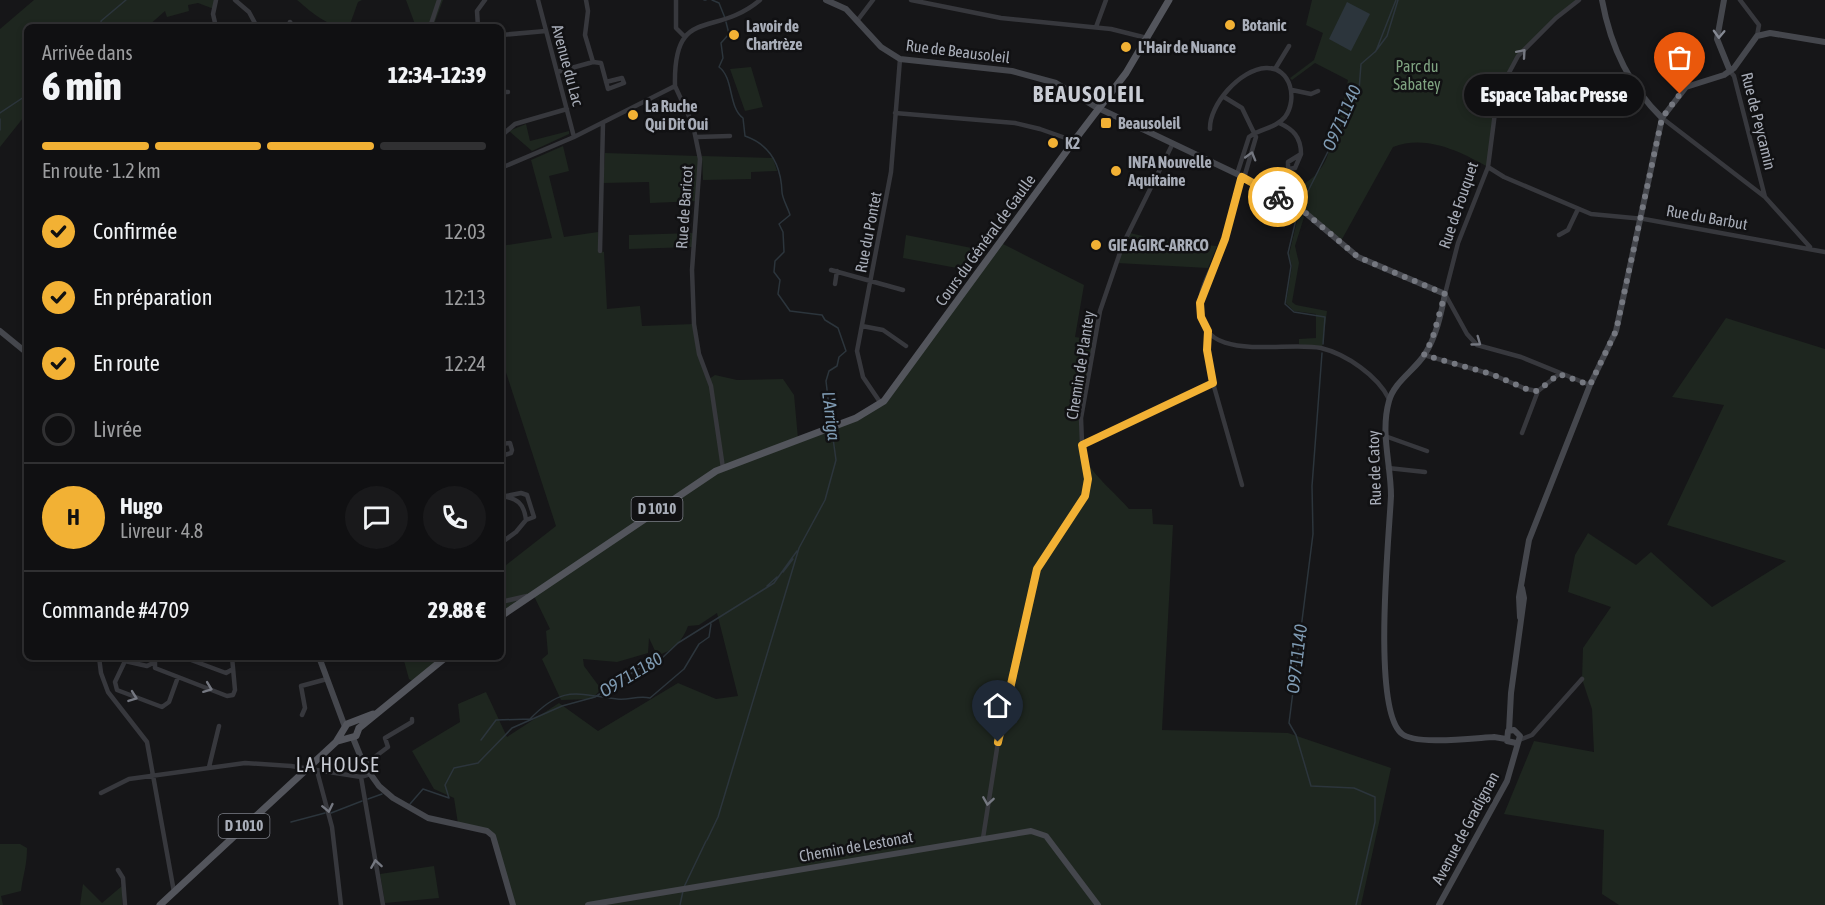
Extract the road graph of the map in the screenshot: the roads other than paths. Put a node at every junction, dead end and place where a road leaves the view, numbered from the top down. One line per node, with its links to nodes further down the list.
1 (216, 0): 22 (street)
2 (235, 0): 19 (street)
3 (439, 0): 24 (street)
4 (485, 0): 25 (street)
5 (538, 0): 28 (street, Avenue du Lac)
6 (586, 0): 37 (street)
7 (676, 0): 32 (street)
8 (760, 0): 32 (street)
9 (826, 0): 21 (street, Rue de Beausoleil)
10 (873, 0): 21 (street)
11 (911, 0): 20 (street)
12 (957, 0): 20 (street)
13 (1106, 0): 27 (street)
14 (1579, 0): 64 (street, Rue de Fouquet, one-way to 14)
15 (1602, 0): 51 (street)
16 (1724, 0): 39 (street, one-way to 39)
17 (1740, 0): 26 (street)
18 (1166, 1): 31 (main road, Cours du Général de Gaulle / D 1010)
19 (243, 2): 23 (street)
20 (955, 7): 27 (street)
21 (857, 21): 36 (street, Rue de Beausoleil)
22 (215, 24)
23 (255, 24)
24 (431, 24)
25 (478, 24)
26 (1759, 25): 29 (street); 33 (street)
27 (1096, 27): 31 (street)
28 (546, 31): 30 (street); 40 (street, Avenue du Lac)
29 (1770, 33): 33 (street); 34 (street)
30 (504, 35)
31 (1146, 35): 48 (main road, Cours du Général de Gaulle / D 1010); 48 (main road, Cours du Général de Gaulle / D 1010)
32 (684, 36): 42 (street)
33 (1757, 36): 39 (street, Rue de Peycamin)
34 (1825, 42)
35 (1289, 46): 38 (street)
36 (900, 60): 48 (street, Rue de Beausoleil); 50 (street, Rue du Pontet)
37 (593, 62): 40 (street); 41 (street)
38 (1275, 69): 43 (street); 47 (street)
39 (1730, 71): 51 (street); 66 (street, Rue de Peycamin)
40 (557, 72): 49 (street, Avenue du Lac)
41 (606, 82)
42 (675, 86): 52 (street); 59 (street, Rue de Baricot)
43 (1292, 90): 44 (street); 53 (street)
44 (1318, 91)
45 (504, 92): 46 (street)
46 (508, 92)
47 (1224, 97): 54 (street); 56 (street)
48 (1099, 108): 60 (main road, Cours du Général de Gaulle / D 1010); 61 (street, Rue de Beausoleil)
49 (567, 109): 55 (street); 58 (street, Avenue du Lac)
50 (895, 113): 60 (street); 73 (street, Rue du Pontet)
51 (1662, 118): 66 (street); 68 (street)
52 (603, 123): 58 (street); 71 (street)
53 (1279, 123): 56 (street); 62 (street)
54 (1210, 129)
55 (504, 133)
56 (1254, 133): 65 (street)
57 (730, 136): 59 (street)
58 (574, 137): 63 (street)
59 (696, 137): 97 (street, Rue de Baricot)
60 (1074, 141): 86 (main road, Cours du Général de Gaulle / D 1010)
61 (1173, 143): 65 (street, Rue de Beausoleil); 94 (street, Chemin de Plantey)
62 (1301, 153)
63 (504, 167)
64 (1488, 167): 67 (street, Rue du Barbut); 76 (street, Rue de Fouquet)
65 (1241, 177): 76 (street, Rue de Beausoleil); 78 (street)
66 (1765, 197): 70 (street)
67 (1578, 209): 68 (street, Rue du Barbut); 69 (street)
68 (1639, 220): 70 (street, Rue du Barbut); 85 (street)
69 (1559, 235)
70 (1810, 247): 72 (street, Rue du Barbut)
71 (600, 251)
72 (1825, 252)
73 (871, 281): 74 (street); 75 (street); 77 (street, Rue du Pontet)
74 (835, 284)
75 (903, 290)
76 (1445, 294): 82 (street, Rue de Fouquet); 83 (street, one-way to 83)
77 (862, 326): 80 (street); 89 (street, Rue du Pontet)
78 (1208, 331): 84 (street); 88 (street)
79 (0, 332): 81 (street)
80 (902, 346)
81 (24, 350)
82 (1424, 355): 87 (street); 88 (street, Rue de Fouquet)
83 (1559, 374): 85 (street); 87 (street)
84 (1213, 383): 94 (street); 100 (street)
85 (1590, 385): 123 (street)
86 (893, 389): 89 (main road, Cours du Général de Gaulle / D 1010); 90 (main road, Cours du Général de Gaulle / D 1010)
87 (1538, 391): 91 (street)
88 (1389, 399): 92 (street, Rue de Catoy)
89 (880, 402): 90 (main road, Cours du Général de Gaulle / D 1010)
90 (867, 413): 97 (main road, Cours du Général de Gaulle / D 1010)
91 (1522, 433)
92 (1385, 436): 95 (street); 98 (street, Rue de Catoy)
93 (504, 444): 96 (street)
94 (1082, 445): 132 (street, Chemin de Plantey, one-way to 132)
95 (1427, 451)
96 (504, 455)
97 (723, 468): 105 (main road, D 1010)
98 (1388, 468): 99 (street); 123 (street, Rue de Catoy)
99 (1425, 472)
100 (1242, 484)
101 (504, 496): 103 (street)
102 (504, 497): 103 (street)
103 (526, 520): 104 (street)
104 (504, 540)
105 (533, 594): 106 (street); 107 (main road, D 1010)
106 (504, 601)
107 (504, 614)
108 (99, 660): 128 (street)
109 (154, 660): 114 (street)
110 (191, 660): 115 (street)
111 (232, 660): 115 (street)
112 (321, 660): 117 (street)
113 (442, 660): 122 (main road, D 1010)
114 (153, 663): 116 (street); 116 (street, one-way to 116)
115 (233, 669): 116 (street, one-way to 115)
116 (178, 677)
117 (327, 679): 119 (street); 122 (street)
118 (1582, 679): 123 (street)
119 (302, 715)
120 (412, 719): 124 (street)
121 (219, 726): 125 (street)
122 (352, 730): 124 (street); 126 (main road, D 1010)
123 (1514, 737): 142 (street, Avenue de Gradignan)
124 (364, 765): 129 (street)
125 (209, 767): 126 (street); 128 (street)
126 (307, 769): 127 (street); 134 (main road, D 1010)
127 (317, 771): 130 (street); 137 (street, one-way to 137)
128 (152, 774): 131 (street); 134 (street)
129 (370, 774): 130 (street); 139 (street)
130 (361, 777): 138 (street, one-way to 130)
131 (101, 793)
132 (983, 838): 140 (street, Chemin de Lestonat); 141 (street, Chemin de Lestonat)
133 (118, 870): 135 (street)
134 (174, 892): 136 (main road, D 1010)
135 (125, 905)
136 (160, 905)
137 (341, 905)
138 (383, 905)
139 (513, 905)
140 (588, 905)
141 (1098, 905)
142 (1439, 905)

